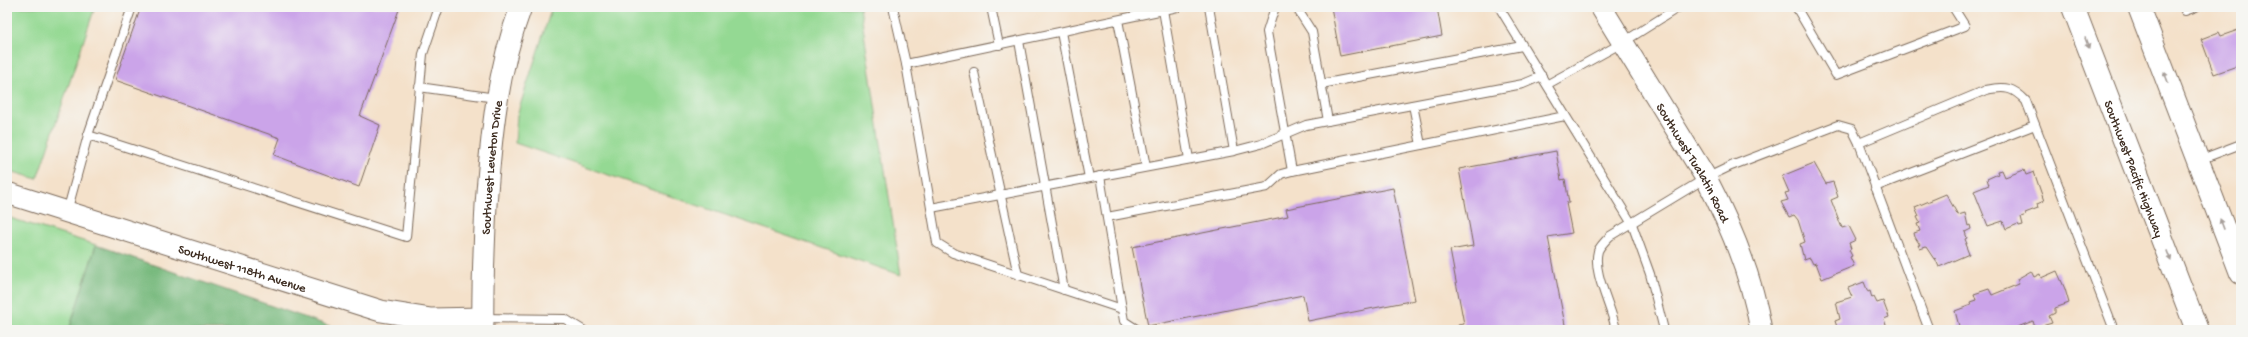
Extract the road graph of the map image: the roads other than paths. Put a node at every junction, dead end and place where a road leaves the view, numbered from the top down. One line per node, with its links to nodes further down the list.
1 (132, 7): 38 (lane)
2 (439, 7): 31 (lane)
3 (521, 7): 32 (street, Southwest Leveton Drive)
4 (893, 7): 26 (lane)
5 (991, 7): 24 (lane)
6 (1178, 7): 18 (lane)
7 (1209, 7): 42 (lane)
8 (1276, 7): 37 (lane)
9 (1296, 7): 29 (lane)
10 (1499, 7): 25 (lane)
11 (1601, 7): 23 (street, Southwest Tualatin Road)
12 (1679, 7): 23 (lane)
13 (1796, 7): 14 (lane)
14 (1953, 7)
15 (2073, 7): 70 (highway, Southwest Pacific Highway, one-way to 70)
16 (2139, 7): 44 (highway, one-way to 16)
17 (2196, 7): 19 (lane)
18 (1163, 10): 20 (lane); 43 (lane)
19 (2185, 11)
20 (1118, 20): 21 (lane); 45 (lane)
21 (1061, 32): 22 (lane); 48 (lane)
22 (1019, 40): 24 (lane); 50 (lane)
23 (1622, 43): 30 (lane); 49 (street, Southwest Tualatin Road)
24 (999, 45): 26 (lane)
25 (1522, 46): 28 (lane); 29 (lane)
26 (906, 64): 54 (lane)
27 (974, 72): 53 (lane)
28 (1542, 76): 30 (lane); 33 (lane)
29 (1321, 84): 35 (lane)
30 (1548, 84): 34 (lane)
31 (419, 87): 32 (lane); 38 (lane)
32 (496, 98): 62 (street, Southwest Leveton Drive)
33 (1413, 105): 35 (lane); 40 (lane)
34 (1565, 116): 40 (lane); 57 (lane)
35 (1328, 121): 37 (lane)
36 (2035, 125): 39 (lane); 51 (lane); 69 (lane)
37 (1284, 132): 42 (lane); 46 (lane)
38 (88, 135): 55 (lane)
39 (1859, 143): 49 (lane); 51 (lane)
40 (1421, 144): 46 (lane)
41 (2241, 144): 44 (lane)
42 (1234, 151): 43 (lane)
43 (1189, 159): 45 (lane)
44 (2198, 160): 58 (highway, one-way to 44)
45 (1146, 167): 47 (lane)
46 (1292, 171): 56 (lane)
47 (1100, 176): 48 (lane); 56 (lane)
48 (1089, 178): 50 (lane)
49 (1706, 178): 57 (lane); 67 (street, Southwest Tualatin Road)
50 (1045, 186): 53 (lane); 60 (lane)
51 (1875, 186): 68 (lane)
52 (7, 194): 55 (street, Southwest 118th Avenue)
53 (1001, 195): 54 (lane); 59 (lane)
54 (931, 208): 59 (lane)
55 (67, 212): 62 (street, Southwest 118th Avenue)
56 (1107, 216): 61 (lane)
57 (1632, 224): 65 (lane); 66 (lane)
58 (2241, 273)
59 (1018, 275): 60 (lane)
60 (1064, 290): 61 (lane)
61 (1122, 309): 64 (lane)
62 (483, 324): 63 (lane)
63 (583, 330)
64 (1138, 330)
65 (1616, 330)
66 (1664, 330)
67 (1761, 330)
68 (1929, 330)
69 (2114, 330)
70 (2197, 330)

